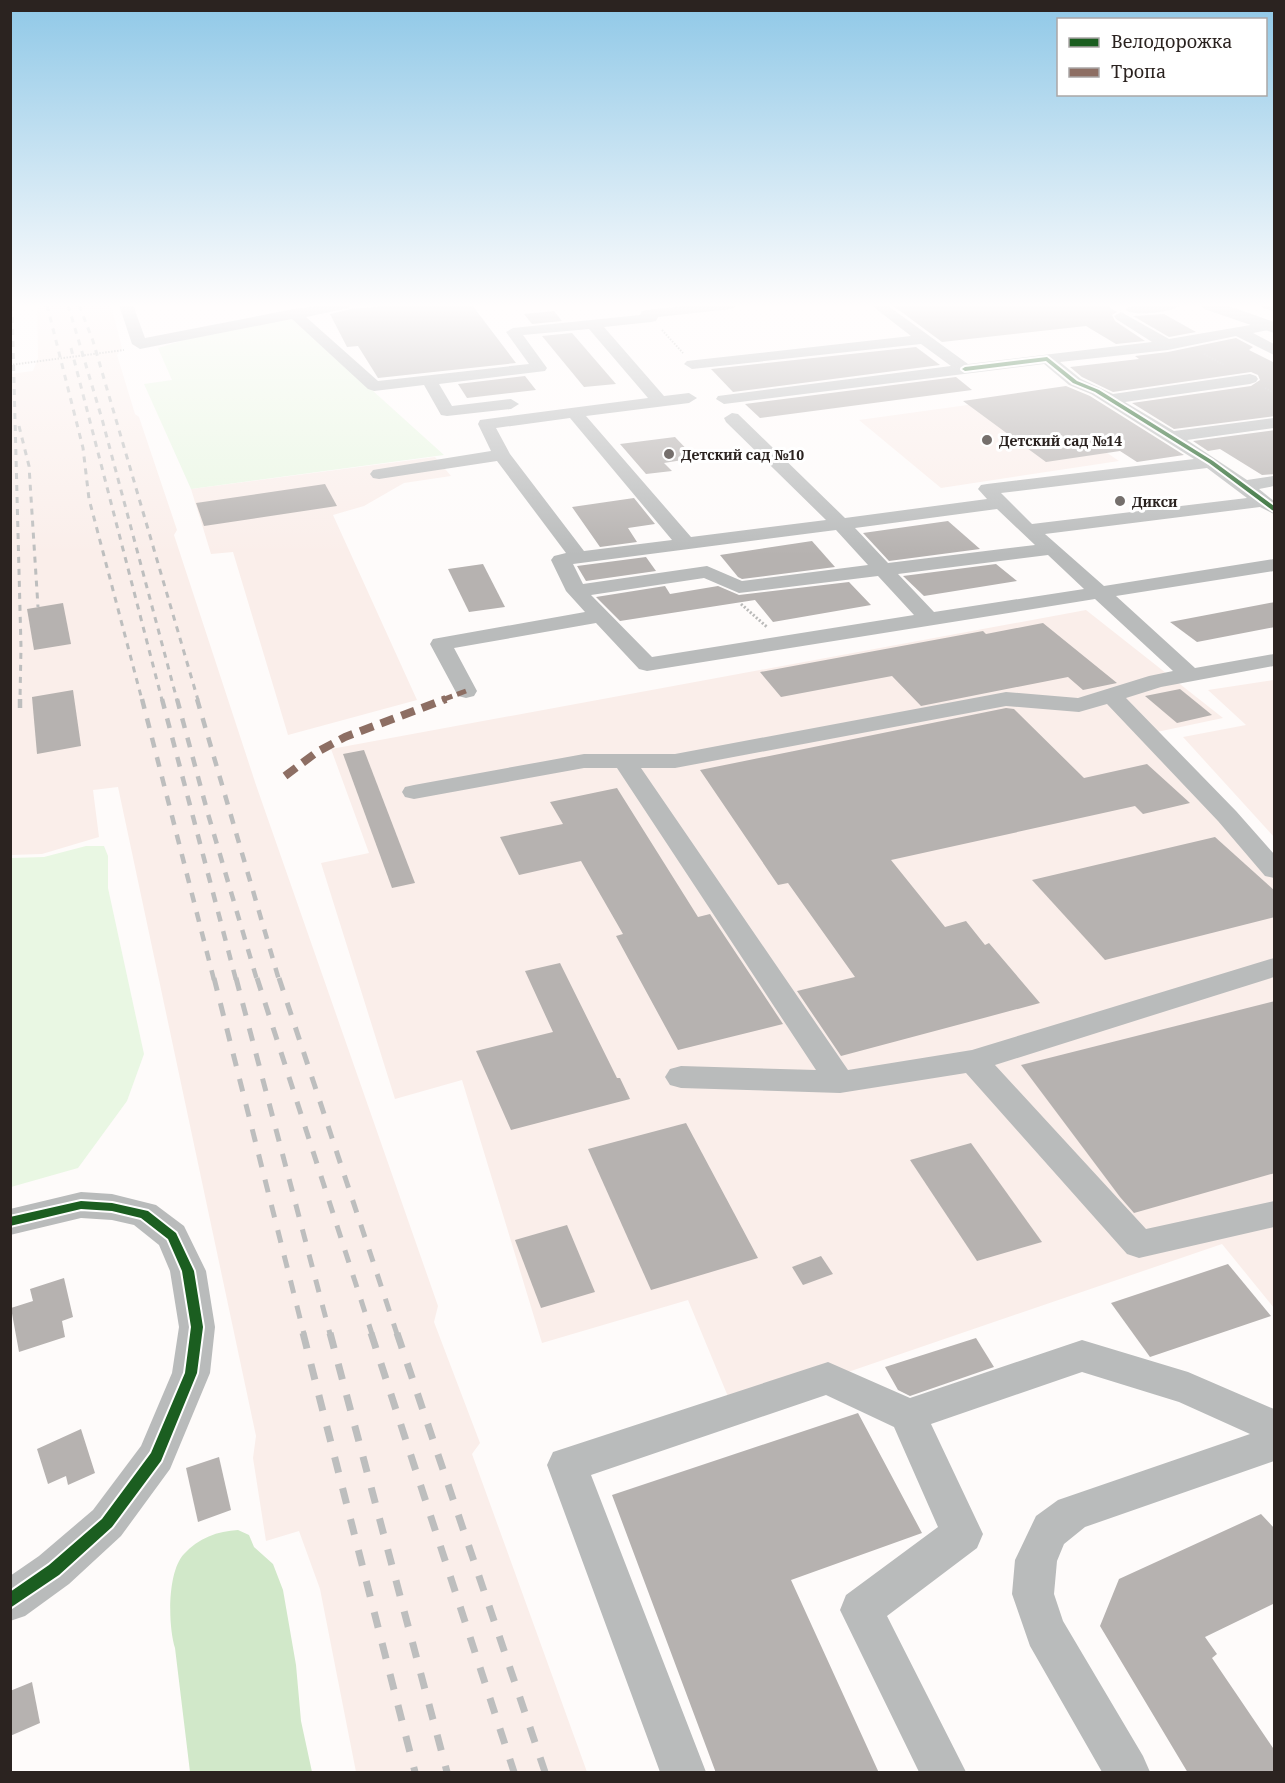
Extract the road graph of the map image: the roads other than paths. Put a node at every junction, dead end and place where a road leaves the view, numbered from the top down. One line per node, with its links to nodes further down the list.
1 (434, 388): 9 (street)
2 (648, 388): 10 (street); 11 (street)
3 (811, 388): 7 (street)
4 (1088, 388): 8 (street)
5 (1190, 388): 8 (street)
6 (689, 398): 10 (street)
7 (724, 399)
8 (1110, 399): 14 (street)
9 (530, 401)
10 (660, 402): 11 (street)
11 (570, 405): 15 (street); 24 (street)
12 (732, 418): 22 (street)
13 (1275, 423): 14 (street)
14 (1171, 437): 16 (street)
15 (502, 455): 17 (street); 26 (street)
16 (1211, 462): 19 (street); 20 (street)
17 (379, 474)
18 (1275, 481): 19 (street)
19 (1243, 486): 21 (street)
20 (1002, 503): 22 (street); 23 (street)
21 (1269, 505): 23 (street)
22 (841, 524): 24 (street); 28 (street)
23 (1028, 530): 25 (street)
24 (686, 544): 26 (street)
25 (1052, 549): 28 (street); 30 (street)
26 (579, 558): 29 (street)
27 (1275, 565): 30 (street)
28 (884, 569): 29 (street); 32 (street)
29 (576, 591): 31 (street)
30 (1099, 592): 32 (street); 34 (street)
31 (601, 616): 32 (street); 35 (street)
32 (930, 619)
33 (1275, 660): 34 (street)
34 (1189, 674): 36 (street)
35 (466, 691)
36 (1111, 695): 37 (street); 39 (street)
37 (624, 760): 38 (street); 43 (street)
38 (414, 792)
39 (1275, 870)
40 (1275, 967): 41 (street)
41 (973, 1060): 43 (street); 44 (street)
42 (681, 1077): 43 (street)
43 (840, 1082)
44 (1275, 1214)
45 (10, 1222): 49 (street)
46 (908, 1415): 47 (street); 50 (street); 51 (street)
47 (1275, 1426)
48 (1275, 1444): 52 (street)
49 (10, 1601)
50 (683, 1773)
51 (943, 1773)
52 (1127, 1773)

